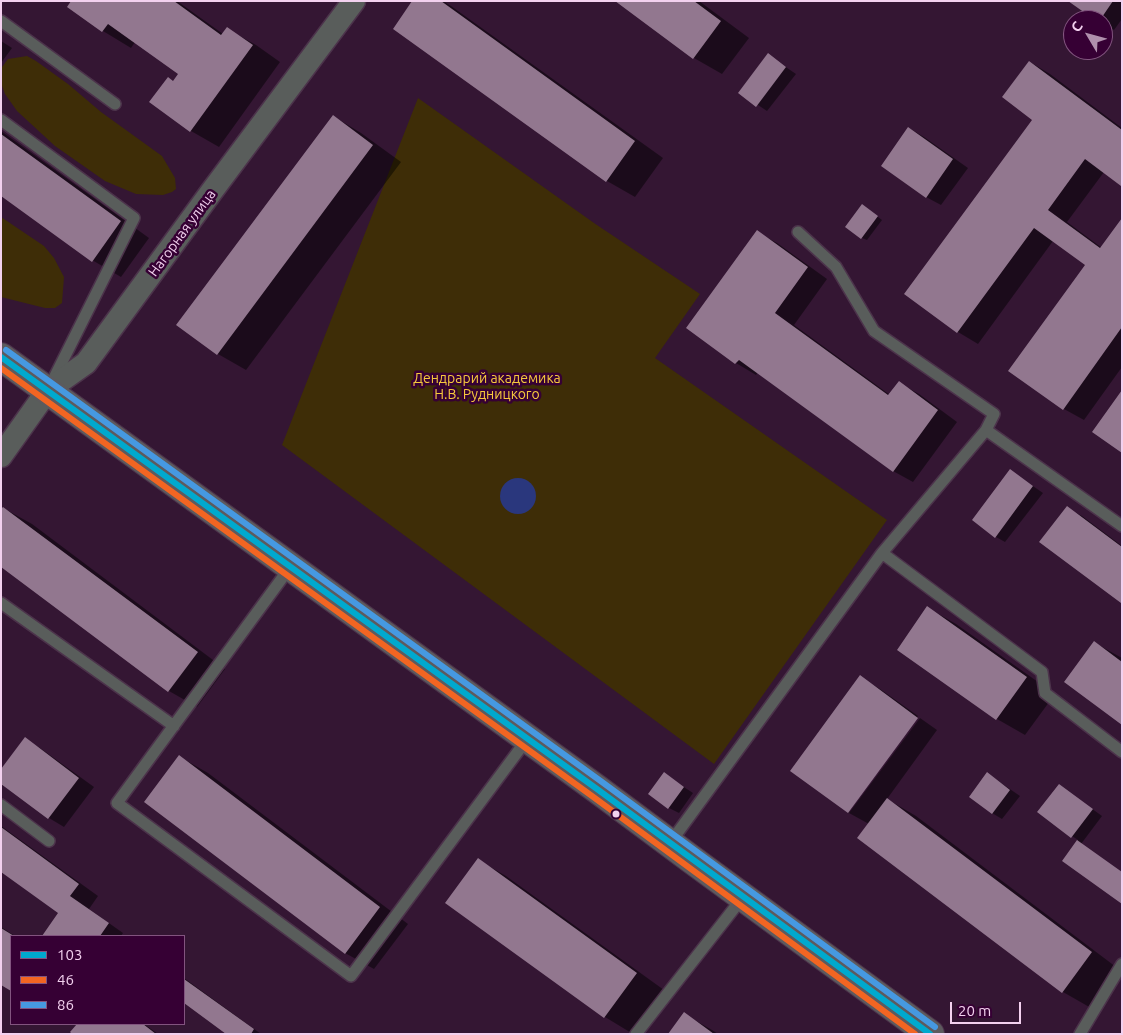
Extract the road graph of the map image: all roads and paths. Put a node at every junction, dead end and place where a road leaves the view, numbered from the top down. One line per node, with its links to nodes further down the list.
1 (354, 1): 7 (street, Нагорная улица)
2 (1, 22): 3 (lane)
3 (115, 104)
4 (1, 120): 7 (lane)
5 (798, 232): 8 (lane)
6 (1, 357): 7 (main road)
7 (48, 390): 9 (street, Нагорная улица); 12 (main road)
8 (986, 430): 10 (lane); 11 (lane)
9 (1, 456)
10 (1122, 526)
11 (882, 553): 16 (lane); 19 (lane)
12 (291, 566): 14 (lane); 15 (main road)
13 (1, 603): 14 (lane)
14 (174, 726): 15 (lane)
15 (528, 738): 19 (main road)
16 (1122, 752)
17 (1, 806): 18 (lane)
18 (48, 841)
19 (670, 843): 20 (main road)
20 (743, 897): 22 (lane); 23 (main road)
21 (1122, 964): 24 (lane)
22 (636, 1034)
23 (930, 1034)
24 (1080, 1034)

